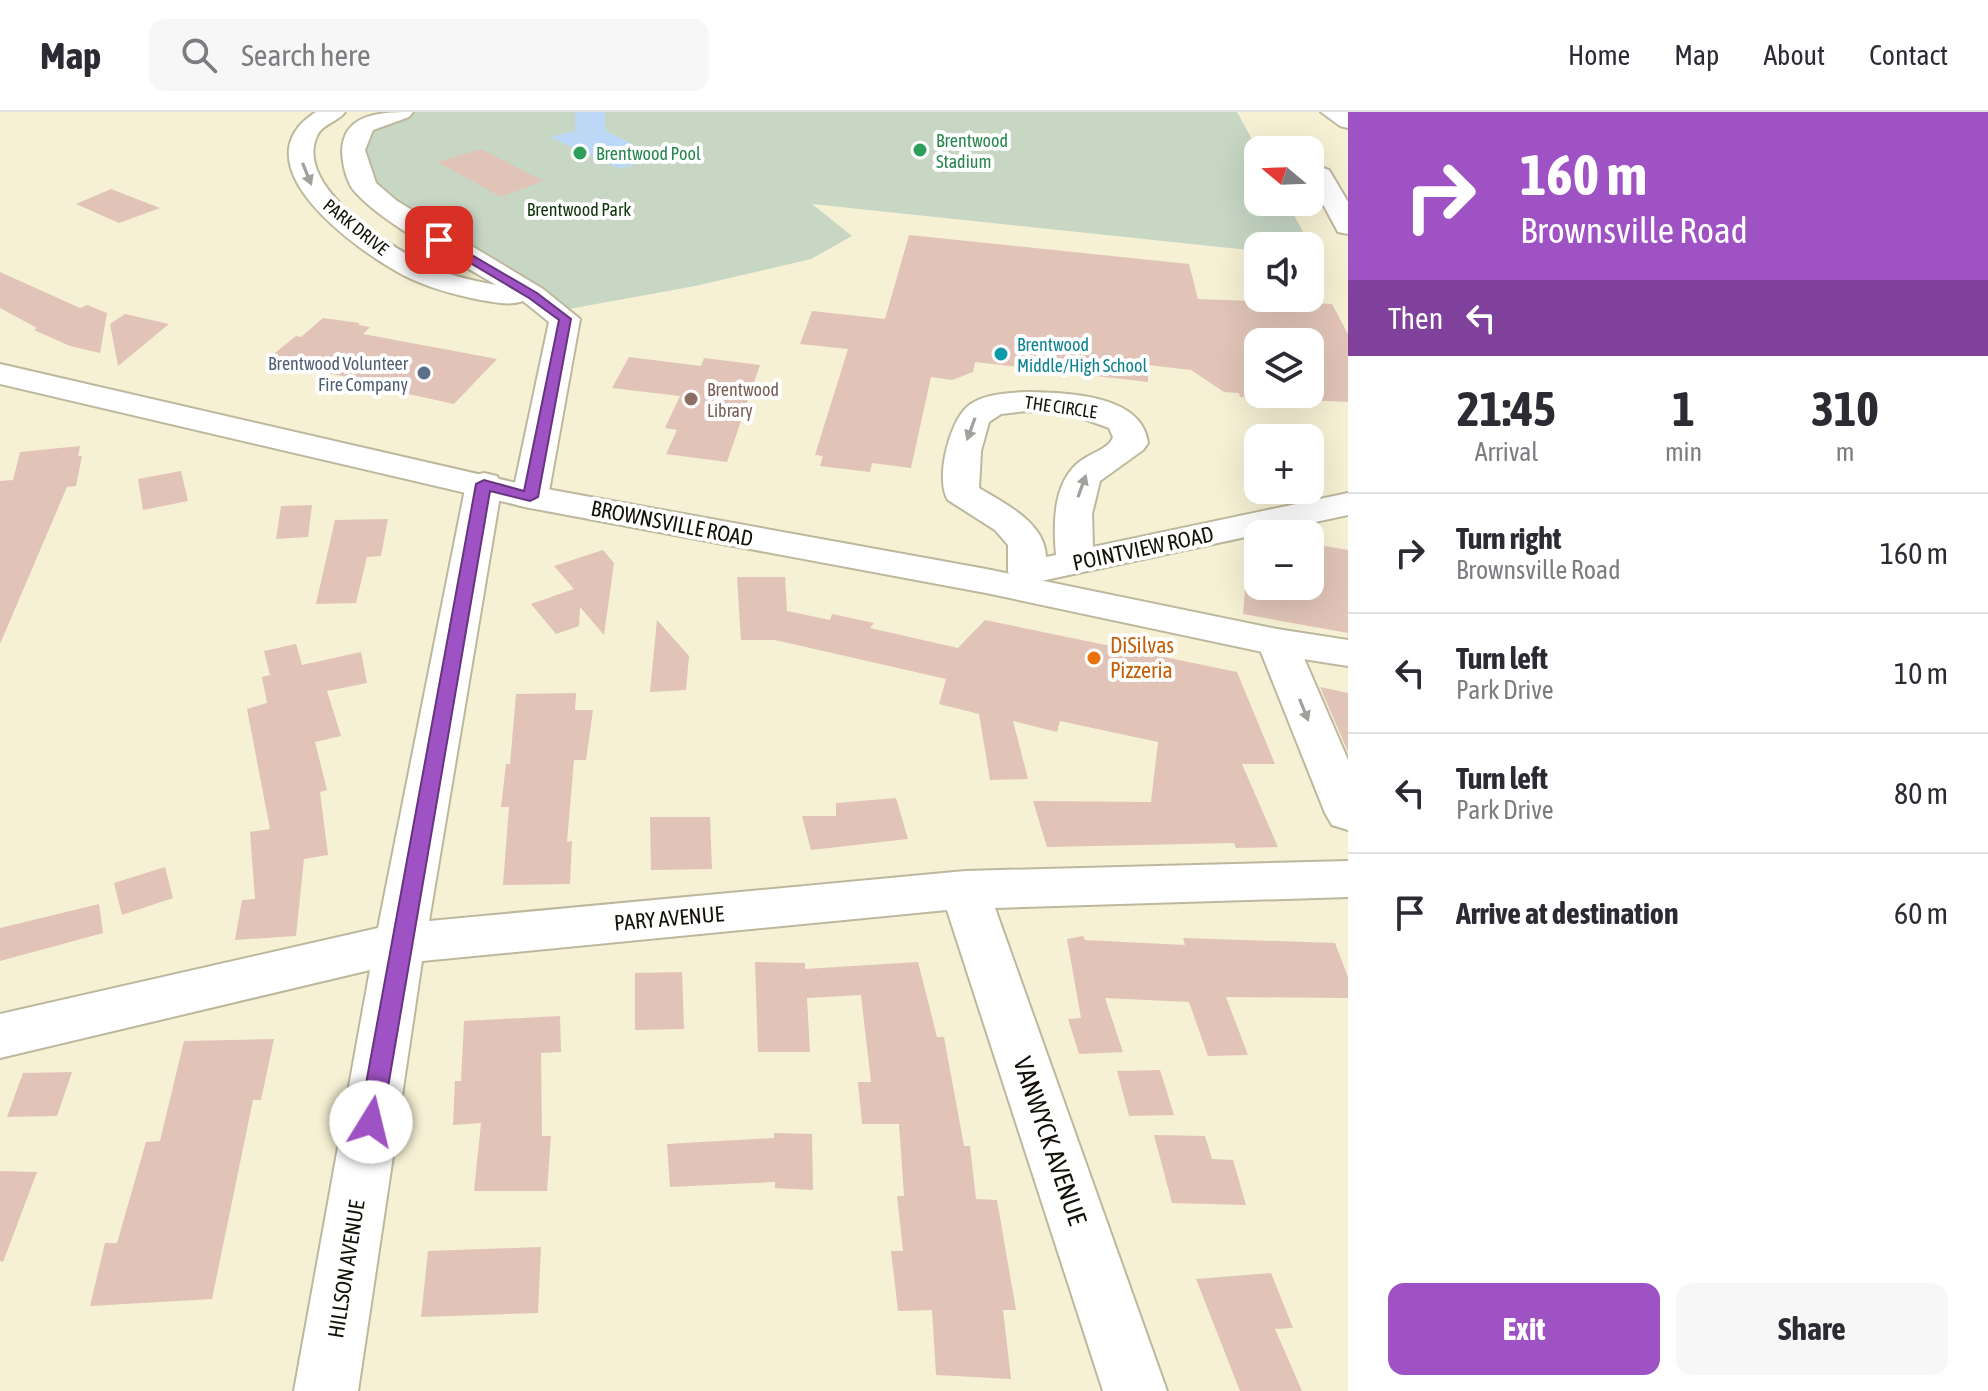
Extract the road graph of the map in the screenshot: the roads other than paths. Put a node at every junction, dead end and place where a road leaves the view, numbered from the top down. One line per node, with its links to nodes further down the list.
1 (333, 112): 5 (street, PARK DRIVE, one-way to 5)
2 (412, 116): 5 (street, PARK DRIVE)
3 (1324, 182): 4 (street)
4 (1348, 226)
5 (538, 299): 8 (street, PARK DRIVE)
6 (0, 374): 7 (street, BROWNSVILLE ROAD)
7 (484, 484): 8 (street, BROWNSVILLE ROAD); 18 (street, HILLSON AVENUE)
8 (530, 497): 12 (street, BROWNSVILLE ROAD)
9 (1348, 504): 10 (street, POINTVIEW ROAD)
10 (1076, 562): 11 (street, POINTVIEW ROAD); 11 (street, THE CIRCLE, one-way to 11)
11 (1027, 572): 12 (street, POINTVIEW ROAD)
12 (986, 581): 13 (street, BROWNSVILLE ROAD)
13 (1277, 642): 14 (street, BROWNSVILLE ROAD); 15 (street, one-way to 15)
14 (1348, 653)
15 (1348, 813)
16 (1348, 879): 17 (street, PARY AVENUE)
17 (965, 890): 18 (street, PARY AVENUE); 21 (street, VANWYCK AVENUE)
18 (400, 943): 19 (street, PARY AVENUE); 20 (street, HILLSON AVENUE)
19 (0, 1036)
20 (326, 1391)
21 (1135, 1391)

